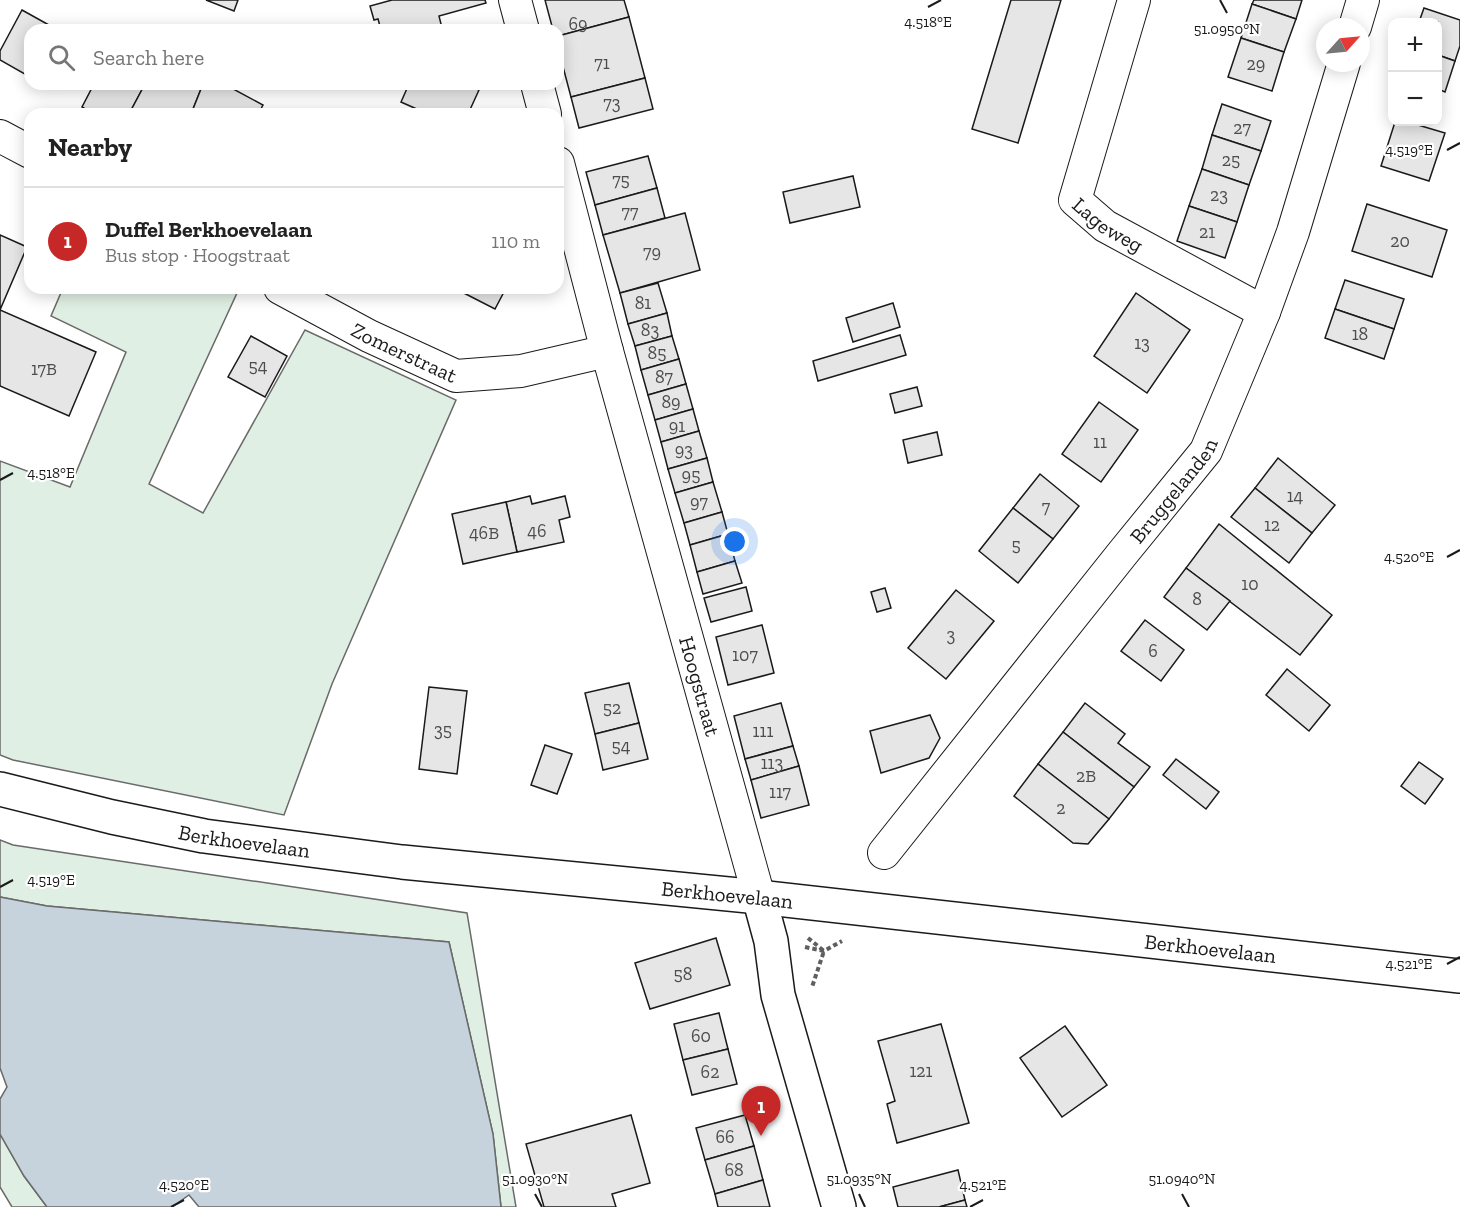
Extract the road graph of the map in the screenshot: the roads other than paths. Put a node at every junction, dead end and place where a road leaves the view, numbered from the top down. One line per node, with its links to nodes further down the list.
1 (515, 0): 5 (street)
2 (1134, 0): 13 (street, Lageweg)
3 (1363, 0): 4 (street)
4 (1358, 18)
5 (521, 24)
6 (1341, 72): 13 (street, Bruggelanden)
7 (539, 90): 8 (street)
8 (543, 108)
9 (0, 136): 10 (street)
10 (24, 149)
11 (564, 186): 14 (street, Hoogstraat)
12 (291, 294): 14 (street, Zomerstraat)
13 (1264, 312): 16 (street, Bruggelanden)
14 (607, 351): 17 (street, Hoogstraat)
15 (0, 789): 17 (main road, Berkhoevelaan)
16 (884, 853)
17 (759, 897): 18 (main road, Berkhoevelaan); 19 (main road, Hoogstraat)
18 (1460, 976)
19 (838, 1207)

